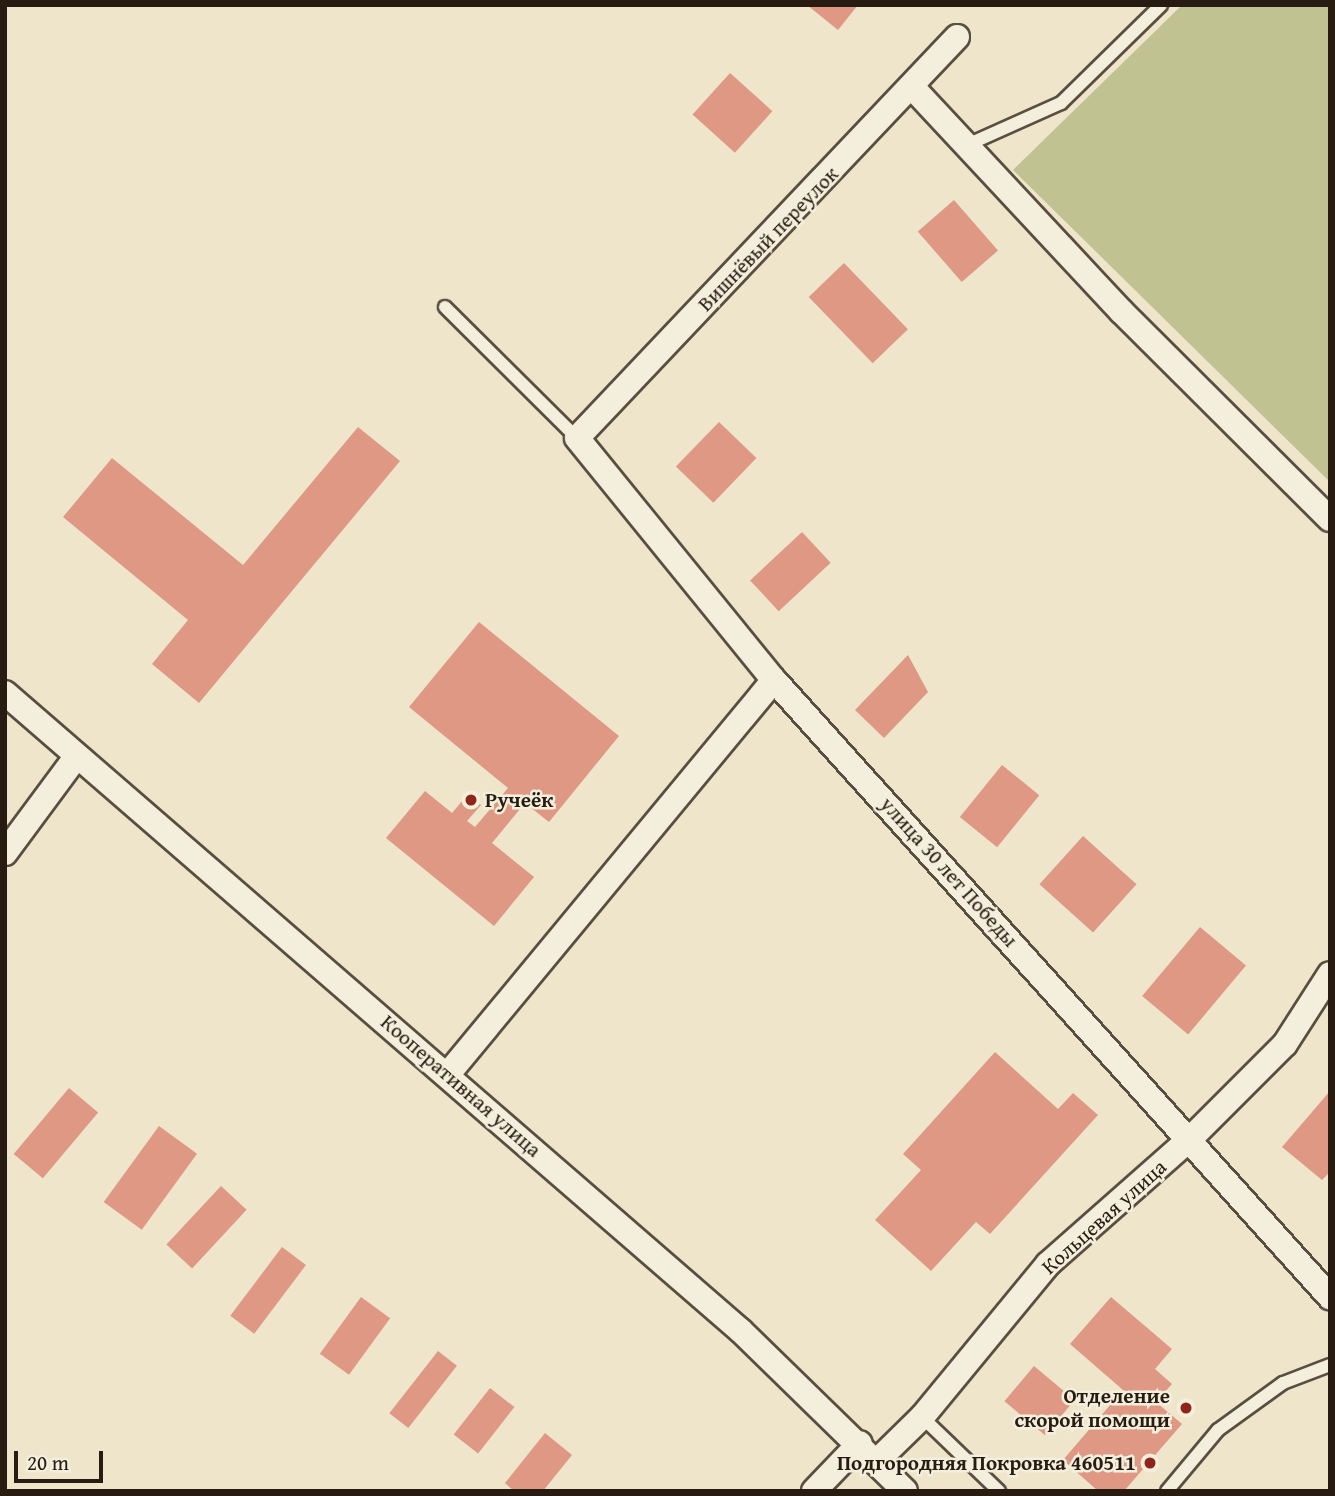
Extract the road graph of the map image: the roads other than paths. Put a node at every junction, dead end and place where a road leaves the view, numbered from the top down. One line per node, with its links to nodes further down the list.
1 (1161, 5): 4 (lane)
2 (957, 37): 3 (street, Вишнёвый переулок)
3 (913, 88): 4 (street); 6 (street, Вишнёвый переулок)
4 (967, 145): 7 (street)
5 (445, 307): 6 (lane)
6 (577, 438): 8 (street, улица 30 лет Победы)
7 (1330, 519)
8 (774, 680): 13 (street); 14 (street, улица 30 лет Победы)
9 (5, 693): 10 (street, Кооперативная улица)
10 (76, 757): 11 (street); 13 (street, Кооперативная улица)
11 (5, 853)
12 (1330, 974): 14 (street, Кольцевая улица)
13 (448, 1074): 18 (street, Кооперативная улица)
14 (1190, 1139): 15 (street, улица 30 лет Победы); 17 (street, Кольцевая улица)
15 (1330, 1297)
16 (1330, 1365): 23 (lane)
17 (922, 1417): 19 (street, Кольцевая улица); 22 (lane)
18 (860, 1443): 19 (street, Кооперативная улица); 20 (street)
19 (878, 1460): 21 (street, Кооперативная улица)
20 (814, 1491)
21 (905, 1491)
22 (999, 1491)
23 (1167, 1491)

